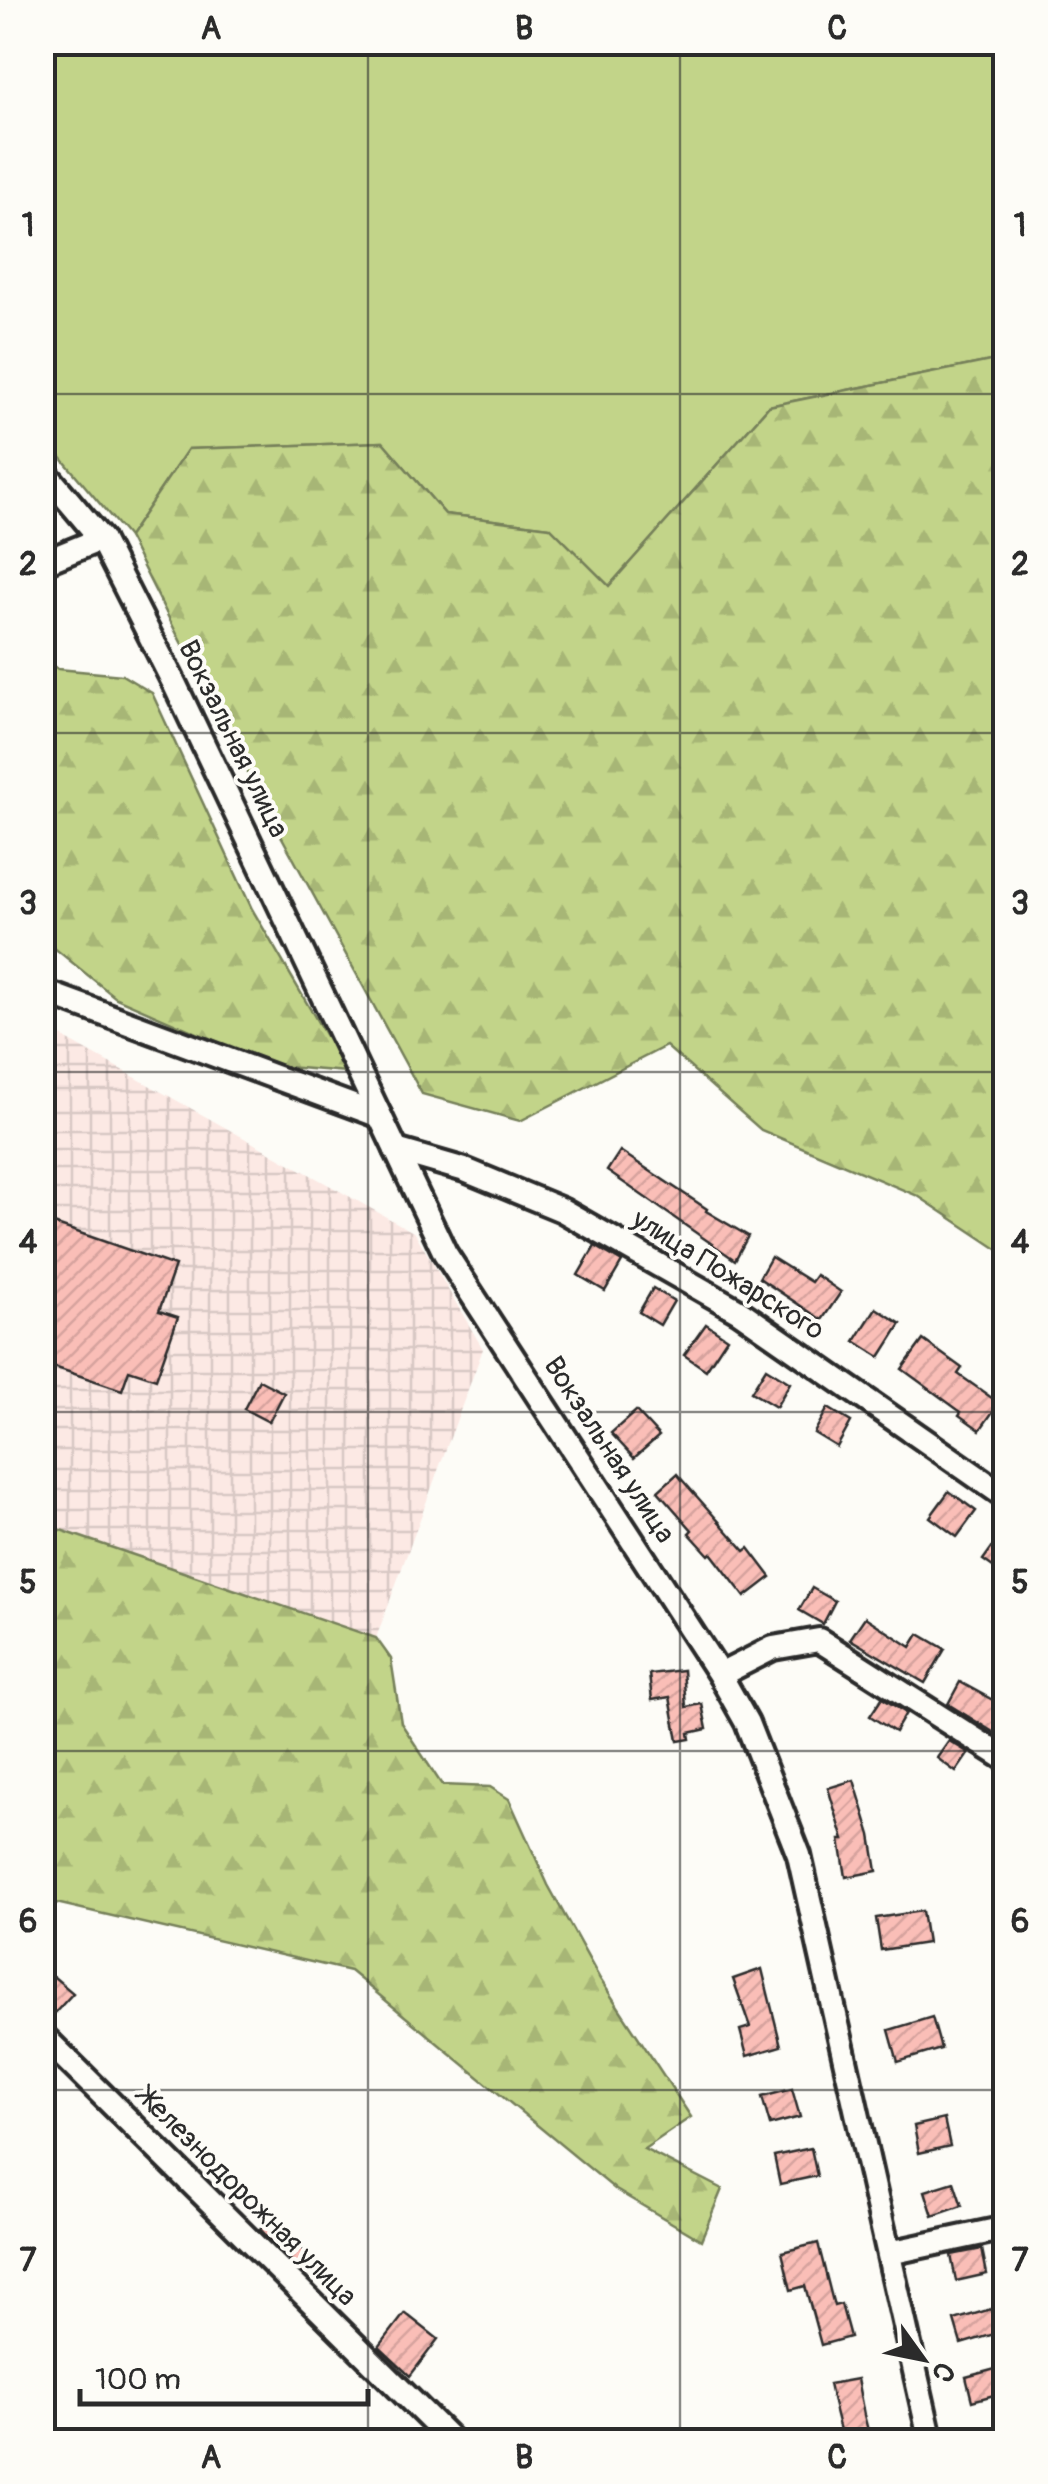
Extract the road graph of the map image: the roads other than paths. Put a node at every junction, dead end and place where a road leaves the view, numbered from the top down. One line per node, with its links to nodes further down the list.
1 (42, 468): 2 (street, Вокзальная улица)
2 (101, 538): 3 (street); 5 (street, Вокзальная улица)
3 (42, 562)
4 (42, 991): 5 (street)
5 (380, 1116): 6 (street, Вокзальная улица)
6 (396, 1150): 7 (street, улица Пожарского); 8 (street, Вокзальная улица)
7 (1006, 1497)
8 (720, 1674): 9 (street); 12 (street, Вокзальная улица)
9 (1006, 1759)
10 (42, 2035): 13 (street, Железнодорожная улица)
11 (1006, 2228): 12 (street)
12 (889, 2253): 14 (street, Вокзальная улица)
13 (453, 2442)
14 (931, 2442)

